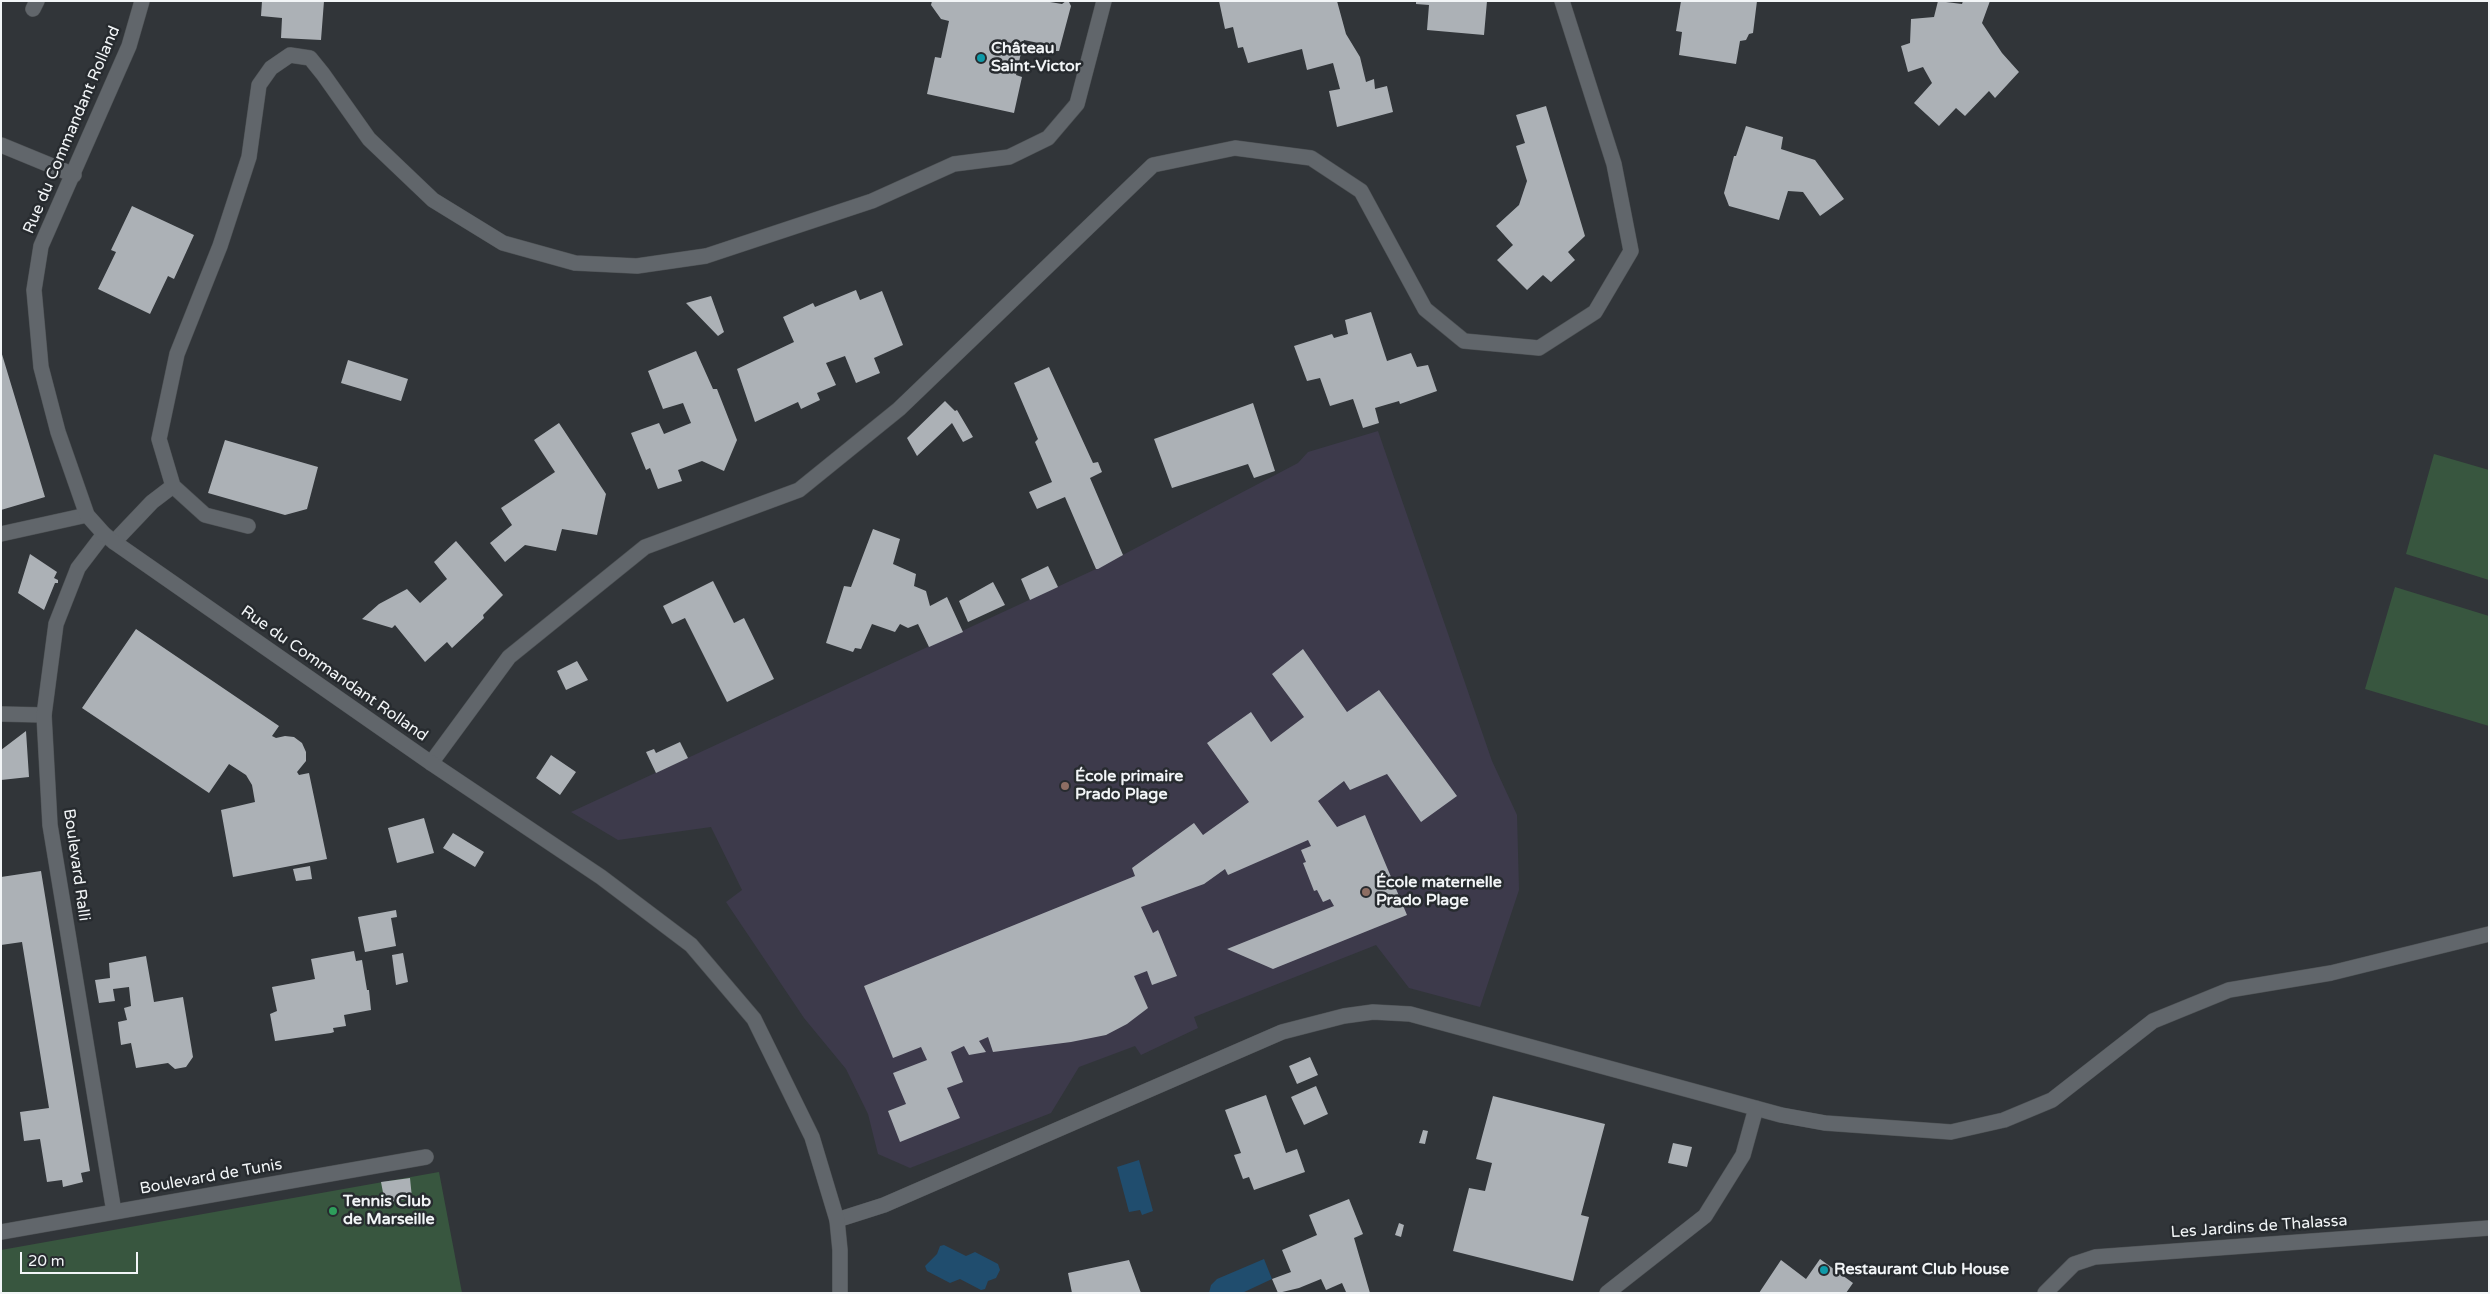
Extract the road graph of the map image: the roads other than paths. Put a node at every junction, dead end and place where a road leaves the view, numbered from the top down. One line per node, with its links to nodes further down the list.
1 (142, 1): 5 (street, Rue du Commandant Rolland)
2 (1104, 1): 6 (street)
3 (1562, 1): 13 (street)
4 (1, 145): 5 (street)
5 (74, 175): 7 (street, Rue du Commandant Rolland)
6 (173, 486): 8 (street); 10 (street, Boulevard Ralli)
7 (87, 515): 9 (street); 10 (street, Rue du Commandant Rolland)
8 (248, 526)
9 (1, 534)
10 (109, 538): 12 (street, Boulevard Ralli); 13 (street, Rue du Commandant Rolland)
11 (1, 714): 12 (street)
12 (44, 715): 17 (street, Boulevard Ralli)
13 (431, 763): 18 (street, Rue du Commandant Rolland)
14 (2489, 934): 15 (street)
15 (1756, 1108): 18 (street); 22 (street)
16 (426, 1158): 17 (street, Boulevard de Tunis)
17 (114, 1212): 20 (street, Boulevard de Tunis)
18 (837, 1220): 21 (street, Rue du Commandant Rolland)
19 (2489, 1228): 23 (street, Les Jardins de Thalassa)
20 (1, 1232)
21 (840, 1293)
22 (1607, 1293)
23 (2045, 1293)

